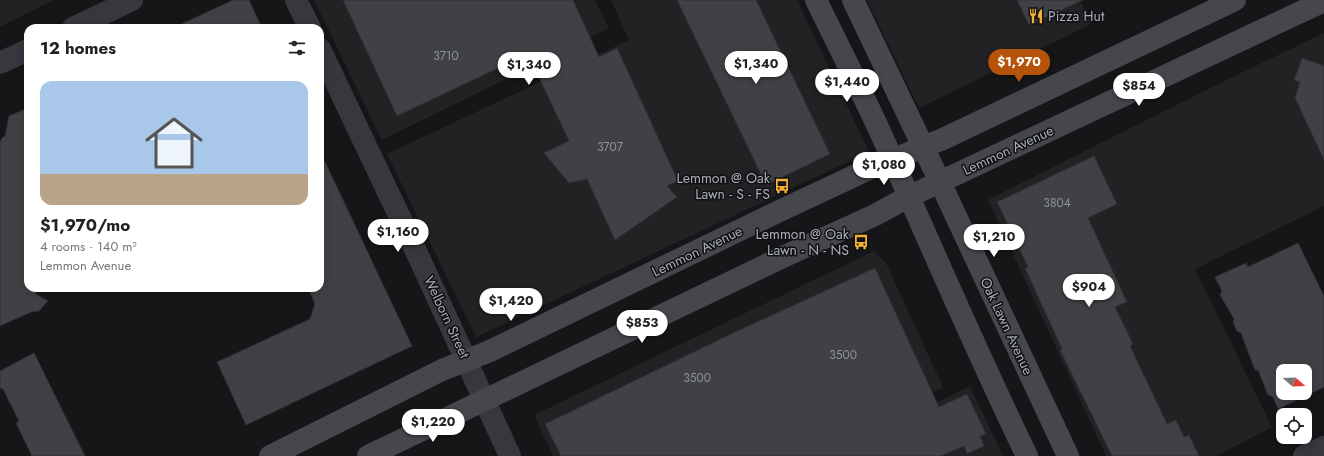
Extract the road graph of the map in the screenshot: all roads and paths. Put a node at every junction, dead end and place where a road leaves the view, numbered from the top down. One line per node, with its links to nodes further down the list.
1 (132, 0): 7 (street)
2 (296, 0): 8 (street)
3 (816, 0): 13 (main road)
4 (853, 0): 12 (main road, Oak Lawn Avenue)
5 (1235, 0): 12 (main road, Lemmon Avenue)
6 (1324, 1): 14 (main road, Lemmon Avenue)
7 (81, 24)
8 (308, 24)
9 (24, 52): 11 (street)
10 (324, 58): 16 (street, Welborn Street)
11 (0, 63)
12 (923, 147): 13 (main road, Lemmon Avenue); 14 (main road, Oak Lawn Avenue)
13 (892, 160): 15 (main road); 16 (main road, Lemmon Avenue)
14 (940, 182): 15 (main road, Lemmon Avenue); 23 (main road, Oak Lawn Avenue)
15 (908, 197): 17 (main road, Lemmon Avenue); 22 (main road)
16 (466, 360): 17 (street, Welborn Street); 19 (main road, Lemmon Avenue)
17 (484, 400): 20 (main road, Lemmon Avenue); 21 (street, Welborn Street)
18 (1324, 447): 24 (street)
19 (270, 456)
20 (368, 456)
21 (510, 456)
22 (1027, 456)
23 (1068, 456)
24 (1304, 456)

